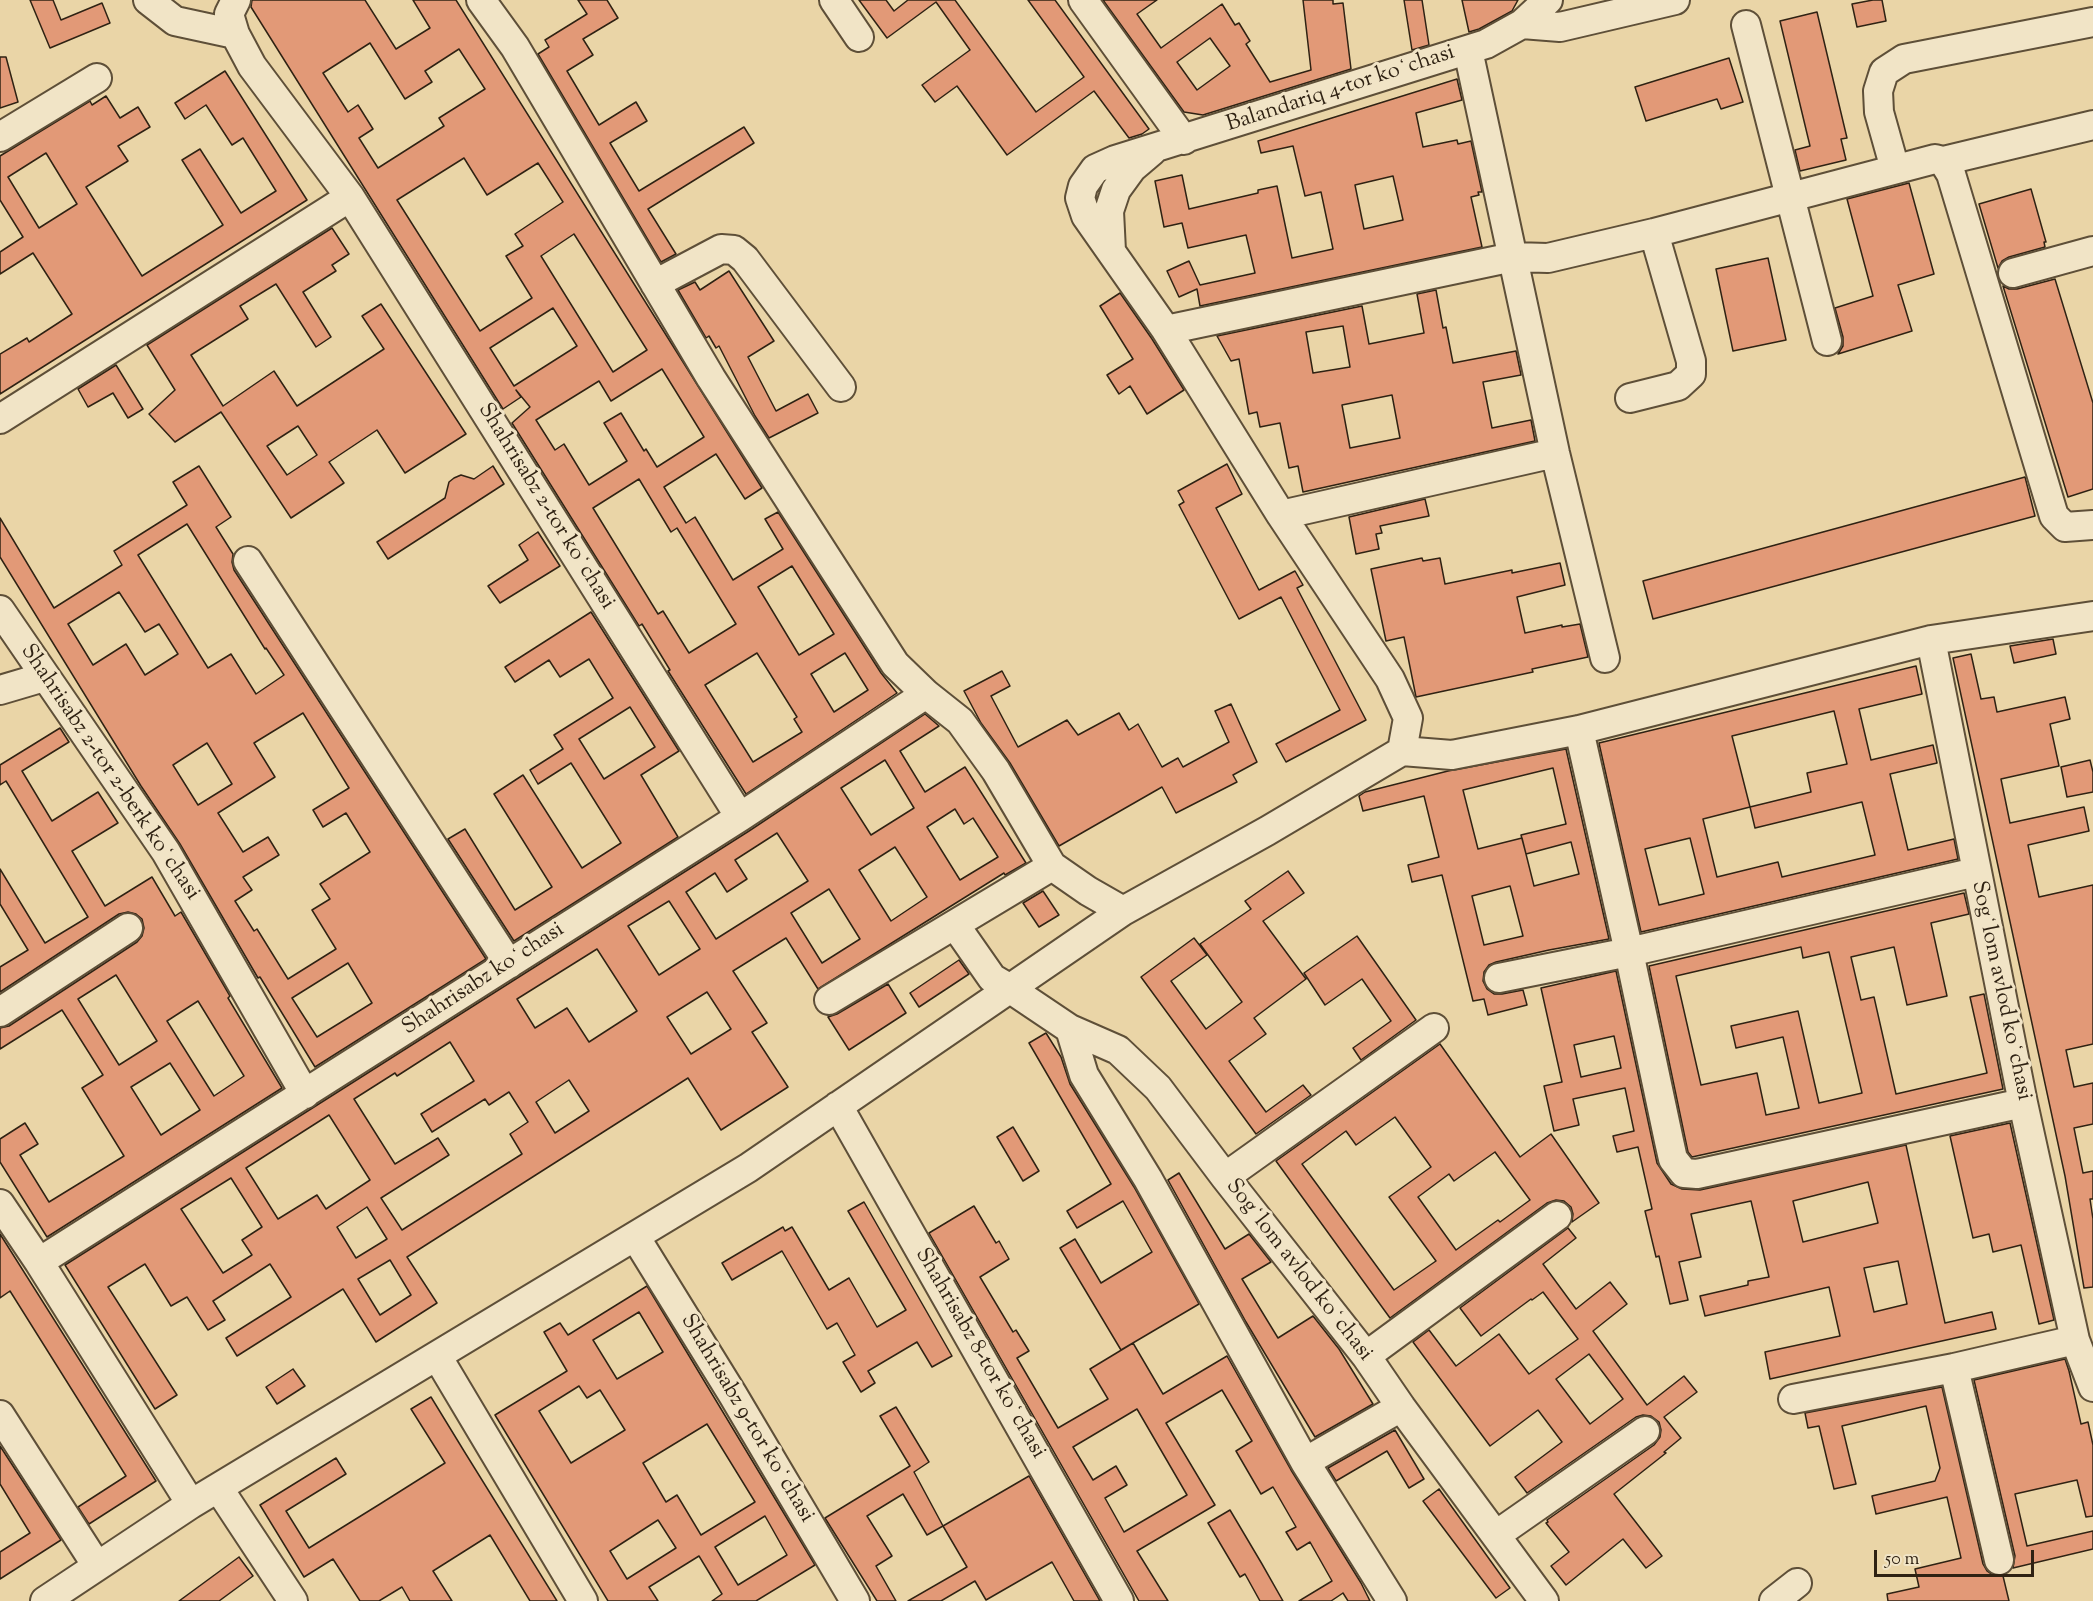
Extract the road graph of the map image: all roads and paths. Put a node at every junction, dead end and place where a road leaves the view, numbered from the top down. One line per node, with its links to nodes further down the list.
1 (148, 0): 11 (street)
2 (236, 0): 11 (street)
3 (481, 0): 26 (street)
4 (834, 0): 12 (street)
5 (1083, 0): 17 (street)
6 (1675, 0): 9 (street)
7 (1547, 1): 9 (street, Balandariq 4-tor koʻchasi)
8 (2093, 22): 19 (street)
9 (1522, 24): 13 (street, Balandariq 4-tor koʻchasi)
10 (1746, 25): 21 (street)
11 (235, 34): 20 (street, Shahrisabz 2-tor koʻchasi)
12 (859, 37)
13 (1468, 50): 17 (street, Balandariq 4-tor koʻchasi); 24 (street)
14 (97, 78): 16 (street)
15 (2093, 125): 18 (street)
16 (0, 137)
17 (1184, 140): 27 (street, Balandariq 4-tor koʻchasi)
18 (1943, 161): 19 (street); 34 (street)
19 (1895, 169): 21 (street)
20 (350, 197): 31 (street); 45 (street, Shahrisabz 2-tor koʻchasi)
21 (1790, 197): 22 (street); 28 (street)
22 (1654, 233): 24 (street); 30 (street)
23 (2093, 252): 25 (street)
24 (1513, 257): 27 (street); 32 (street)
25 (2013, 273)
26 (655, 284): 29 (street); 42 (street)
27 (1166, 330): 33 (street, Balandariq 4-tor koʻchasi)
28 (1827, 341)
29 (841, 387)
30 (1630, 398)
31 (0, 419)
32 (1556, 453): 33 (street); 39 (street)
33 (1281, 515): 44 (street, Balandariq 4-tor koʻchasi)
34 (2093, 525)
35 (248, 561): 52 (street)
36 (0, 610): 40 (street, Shahrisabz 2-tor 2-berk koʻchasi)
37 (2093, 615): 38 (street)
38 (1931, 640): 43 (street); 47 (street, Sogʻlom avlod koʻchasi)
39 (1605, 657)
40 (44, 677): 41 (street); 59 (street, Shahrisabz 2-tor 2-berk koʻchasi)
41 (0, 690)
42 (926, 694): 45 (street, Shahrisabz koʻchasi); 46 (street)
43 (1579, 730): 44 (street); 51 (street)
44 (1402, 751): 48 (street)
45 (740, 817): 52 (street, Shahrisabz koʻchasi)
46 (1052, 866): 48 (street); 49 (street)
47 (1976, 873): 51 (street); 60 (street, Sogʻlom avlod koʻchasi)
48 (1123, 911): 54 (street)
49 (956, 925): 54 (street, Sogʻlom avlod koʻchasi); 55 (street)
50 (128, 928): 56 (street)
51 (1629, 952): 53 (street); 60 (street)
52 (508, 964): 59 (street, Shahrisabz koʻchasi)
53 (1499, 978)
54 (1010, 988): 58 (street, Sogʻlom avlod koʻchasi); 61 (street)
55 (829, 1000)
56 (0, 1012)
57 (1434, 1028): 62 (street)
58 (1070, 1029): 62 (street, Sogʻlom avlod koʻchasi); 76 (street)
59 (304, 1094): 66 (street, Shahrisabz koʻchasi)
60 (2023, 1104): 67 (street, Sogʻlom avlod koʻchasi)
61 (838, 1106): 65 (street); 87 (street, Shahrisabz 8-tor koʻchasi)
62 (1225, 1177): 69 (street, Sogʻlom avlod koʻchasi)
63 (0, 1204): 66 (street)
64 (1557, 1216): 69 (street)
65 (636, 1238): 68 (street); 86 (street, Shahrisabz 9-tor koʻchasi)
66 (39, 1262): 78 (street)
67 (2075, 1340): 70 (street); 71 (street, Sogʻlom avlod koʻchasi)
68 (437, 1356): 77 (street); 85 (street)
69 (1366, 1356): 73 (street, Sogʻlom avlod koʻchasi)
70 (1954, 1368): 72 (street); 80 (street)
71 (2093, 1387)
72 (1793, 1399)
73 (1401, 1407): 76 (street); 79 (street, Sogʻlom avlod koʻchasi)
74 (0, 1415): 81 (street)
75 (1645, 1431): 79 (street)
76 (1305, 1462): 88 (street)
77 (219, 1489): 78 (street); 84 (street)
78 (191, 1504): 81 (street)
79 (1496, 1535): 89 (street, Sogʻlom avlod koʻchasi)
80 (1999, 1560)
81 (97, 1566): 83 (street)
82 (1797, 1583): 90 (street)
83 (45, 1601)
84 (293, 1601)
85 (583, 1601)
86 (855, 1601)
87 (1119, 1601)
88 (1392, 1601)
89 (1544, 1601)
90 (1774, 1601)

